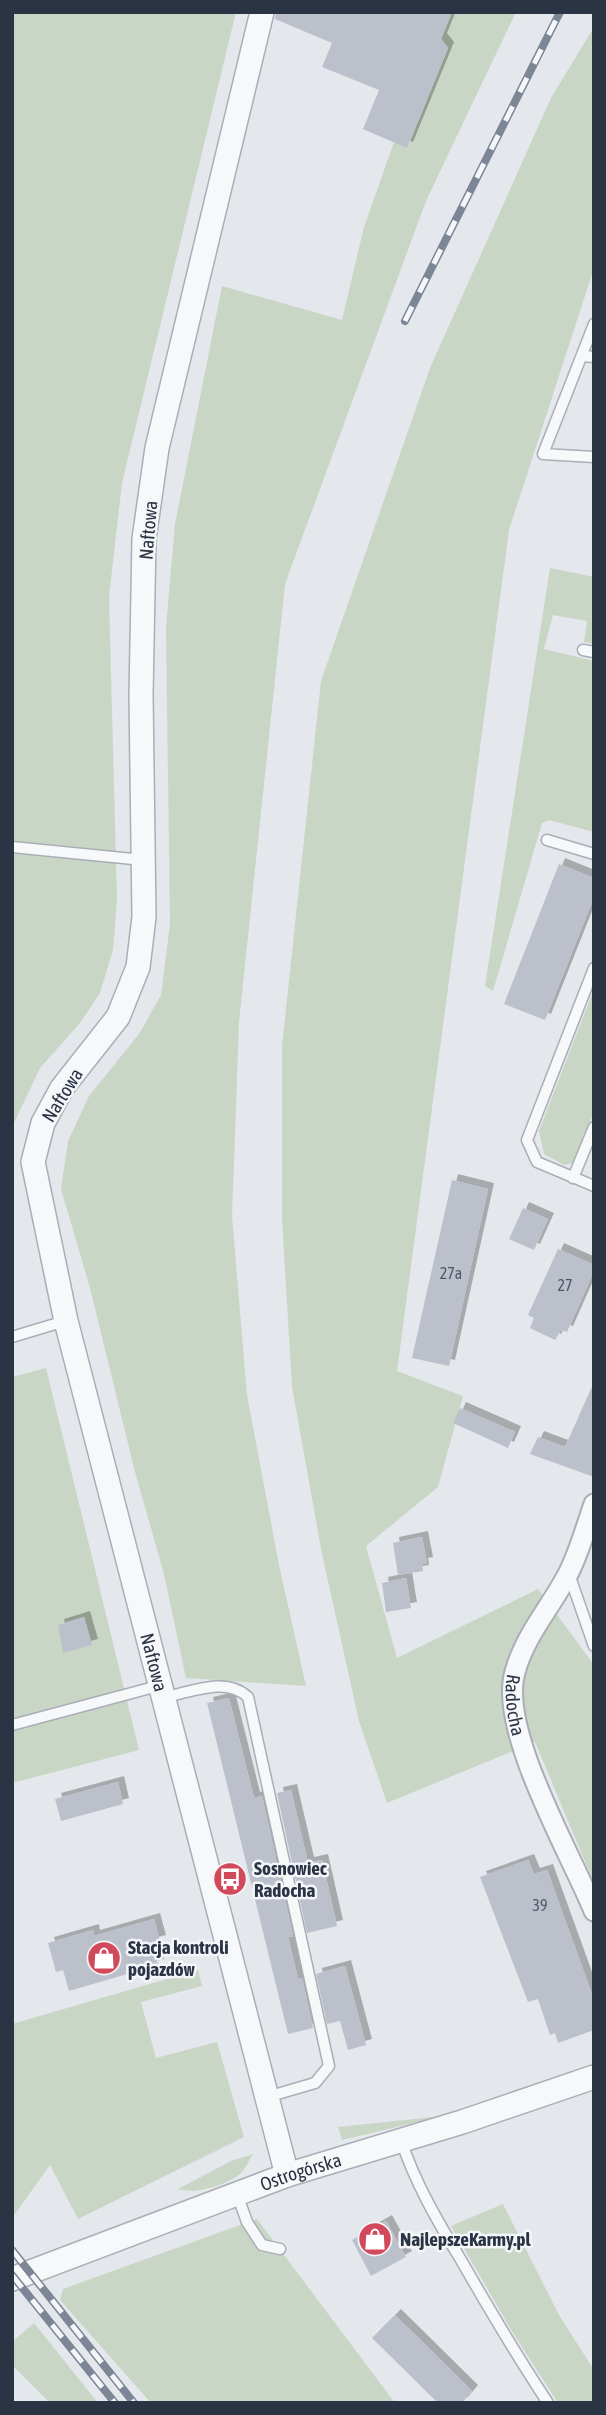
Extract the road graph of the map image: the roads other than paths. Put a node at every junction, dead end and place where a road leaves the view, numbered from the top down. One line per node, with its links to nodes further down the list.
1 (262, 12): 8 (street, Naftowa)
2 (594, 324): 3 (lane)
3 (588, 357): 4 (lane)
4 (594, 457)
5 (547, 840): 7 (lane)
6 (12, 847): 8 (lane)
7 (594, 854)
8 (144, 860): 13 (street, Naftowa)
9 (594, 968): 11 (lane)
10 (594, 1127): 11 (lane)
11 (573, 1178): 12 (lane)
12 (594, 1186)
13 (66, 1321): 14 (lane); 18 (street, Naftowa)
14 (12, 1337)
15 (594, 1504): 16 (street, Radocha)
16 (569, 1573): 17 (lane); 20 (street, Radocha)
17 (594, 1646)
18 (160, 1692): 19 (lane); 22 (street, Naftowa); 22 (lane)
19 (12, 1725)
20 (594, 1911)
21 (594, 2077): 23 (street, Ostrogórska)
22 (267, 2097): 24 (street, Naftowa)
23 (401, 2140): 24 (street, Ostrogórska); 28 (lane)
24 (287, 2175): 25 (street, Ostrogórska)
25 (237, 2194): 26 (lane); 27 (street, Ostrogórska)
26 (280, 2249)
27 (12, 2279)
28 (548, 2403)

